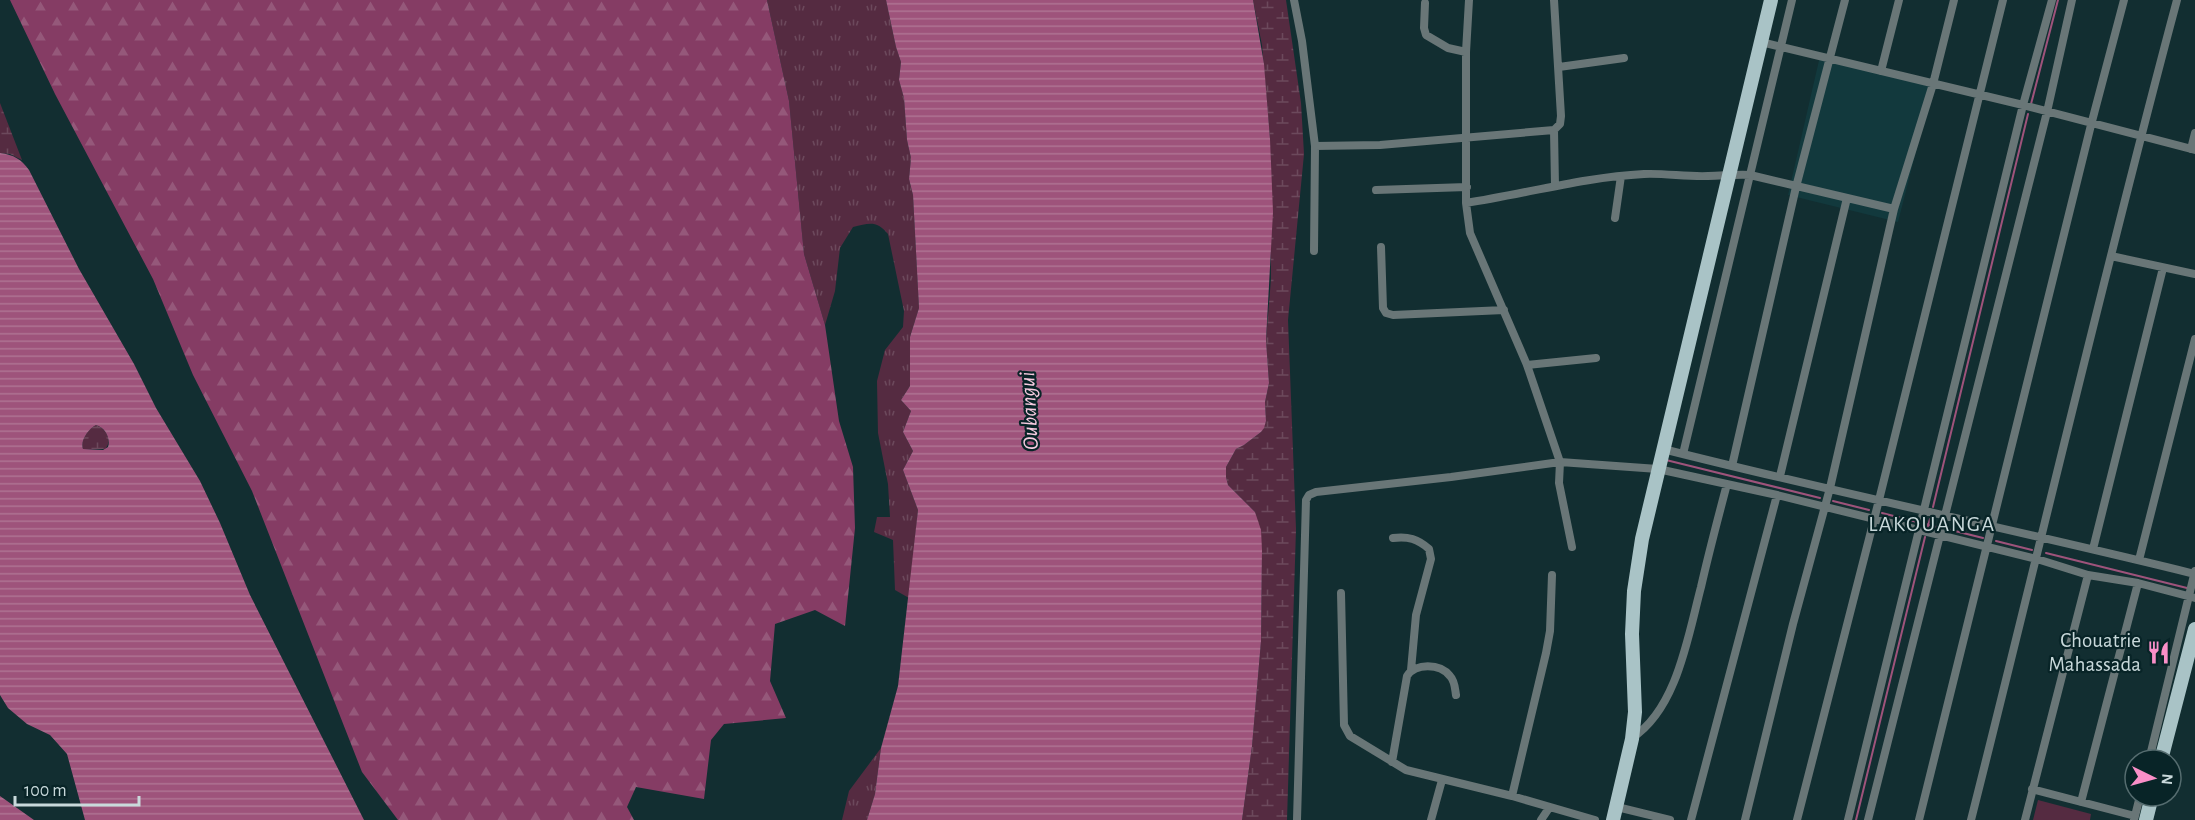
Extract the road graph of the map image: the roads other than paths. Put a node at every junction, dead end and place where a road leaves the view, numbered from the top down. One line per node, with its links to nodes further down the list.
1 (1294, 0): 31 (street)
2 (1469, 0): 17 (street)
3 (1554, 0): 20 (street)
4 (1771, 0): 15 (main road)
5 (1792, 0): 16 (street)
6 (1845, 0): 18 (street)
7 (1899, 0): 21 (street)
8 (1954, 0): 22 (street)
9 (2003, 0): 23 (street)
10 (2052, 0): 24 (street)
11 (2072, 0): 25 (street)
12 (2124, 0): 26 (street)
13 (2177, 0): 29 (street)
14 (1425, 3): 17 (street)
15 (1761, 42): 16 (street); 33 (main road)
16 (1781, 45): 18 (street); 34 (street)
17 (1466, 52): 30 (street)
18 (1831, 57): 21 (street); 38 (street)
19 (1624, 58): 20 (street)
20 (1559, 67): 27 (street)
21 (1881, 71): 22 (street)
22 (1933, 84): 23 (street); 42 (street)
23 (1979, 95): 24 (street); 62 (street)
24 (2023, 105): 25 (street); 64 (street)
25 (2047, 112): 26 (street); 65 (street)
26 (2091, 125): 29 (street); 67 (street)
27 (1554, 130): 30 (street); 36 (street)
28 (2195, 133): 32 (street)
29 (2140, 137): 32 (street); 46 (street)
30 (1468, 138): 31 (street); 37 (street)
31 (1315, 146): 45 (street)
32 (2193, 150)
33 (1728, 174): 34 (street); 35 (street); 53 (main road)
34 (1750, 175): 38 (street); 54 (street)
35 (1621, 176): 36 (street); 43 (street)
36 (1555, 186): 41 (street)
37 (1467, 187): 39 (street); 41 (street)
38 (1796, 187): 40 (street); 56 (street)
39 (1376, 190)
40 (1846, 198): 42 (street); 58 (street)
41 (1466, 203): 49 (street)
42 (1894, 209): 60 (street)
43 (1615, 218)
44 (1382, 247): 49 (street)
45 (1314, 251)
46 (2111, 256): 47 (street); 70 (street)
47 (2163, 268): 48 (street); 74 (street)
48 (2195, 274)
49 (1504, 310): 52 (street)
50 (2195, 339): 76 (street)
51 (1596, 358): 52 (street)
52 (1527, 365): 55 (street)
53 (1663, 448): 54 (street); 57 (main road)
54 (1683, 454): 56 (street)
55 (1560, 462): 57 (street); 72 (street); 97 (street)
56 (1732, 466): 58 (street)
57 (1658, 469): 59 (street); 86 (main road)
58 (1780, 476): 60 (street)
59 (1727, 484): 61 (street); 86 (street)
60 (1830, 488): 62 (street); 63 (street)
61 (1777, 495): 63 (street); 102 (street)
62 (1879, 500): 64 (street); 66 (street)
63 (1825, 507): 66 (street); 103 (street)
64 (1925, 511): 65 (street); 68 (street)
65 (1945, 516): 67 (street); 69 (street)
66 (1873, 520): 68 (street); 104 (street)
67 (1994, 525): 70 (street); 73 (street)
68 (1919, 532): 69 (street); 105 (street)
69 (1940, 536): 73 (street); 106 (street)
70 (2043, 536): 74 (street); 75 (street)
71 (1393, 538): 84 (street)
72 (1572, 547)
73 (1988, 548): 75 (street); 107 (street)
74 (2093, 549): 76 (street)
75 (2037, 559): 79 (street); 108 (street)
76 (2139, 560): 77 (street)
77 (2195, 573): 82 (street)
78 (1552, 575): 92 (street)
79 (2088, 575): 80 (street); 91 (street)
80 (2138, 583): 82 (street); 93 (street)
81 (1341, 593): 89 (street)
82 (2192, 597): 87 (street)
83 (2195, 629): 88 (main road)
84 (1411, 670): 85 (street); 89 (street)
85 (1456, 695)
86 (1632, 739): 95 (main road)
87 (2152, 748)
88 (2164, 748)
89 (1392, 762): 90 (street)
90 (1442, 780): 92 (street); 98 (street)
91 (2032, 789): 93 (street); 109 (street)
92 (1512, 796): 94 (street)
93 (2081, 802): 96 (street)
94 (1549, 808): 99 (street); 100 (street)
95 (1615, 814): 101 (street)
96 (2138, 819)
97 (1297, 820)
98 (1431, 820)
99 (1541, 820)
100 (1595, 820)
101 (1670, 820)
102 (1691, 820)
103 (1745, 820)
104 (1797, 820)
105 (1848, 820)
106 (1868, 820)
107 (1919, 820)
108 (1971, 820)
109 (2025, 820)

